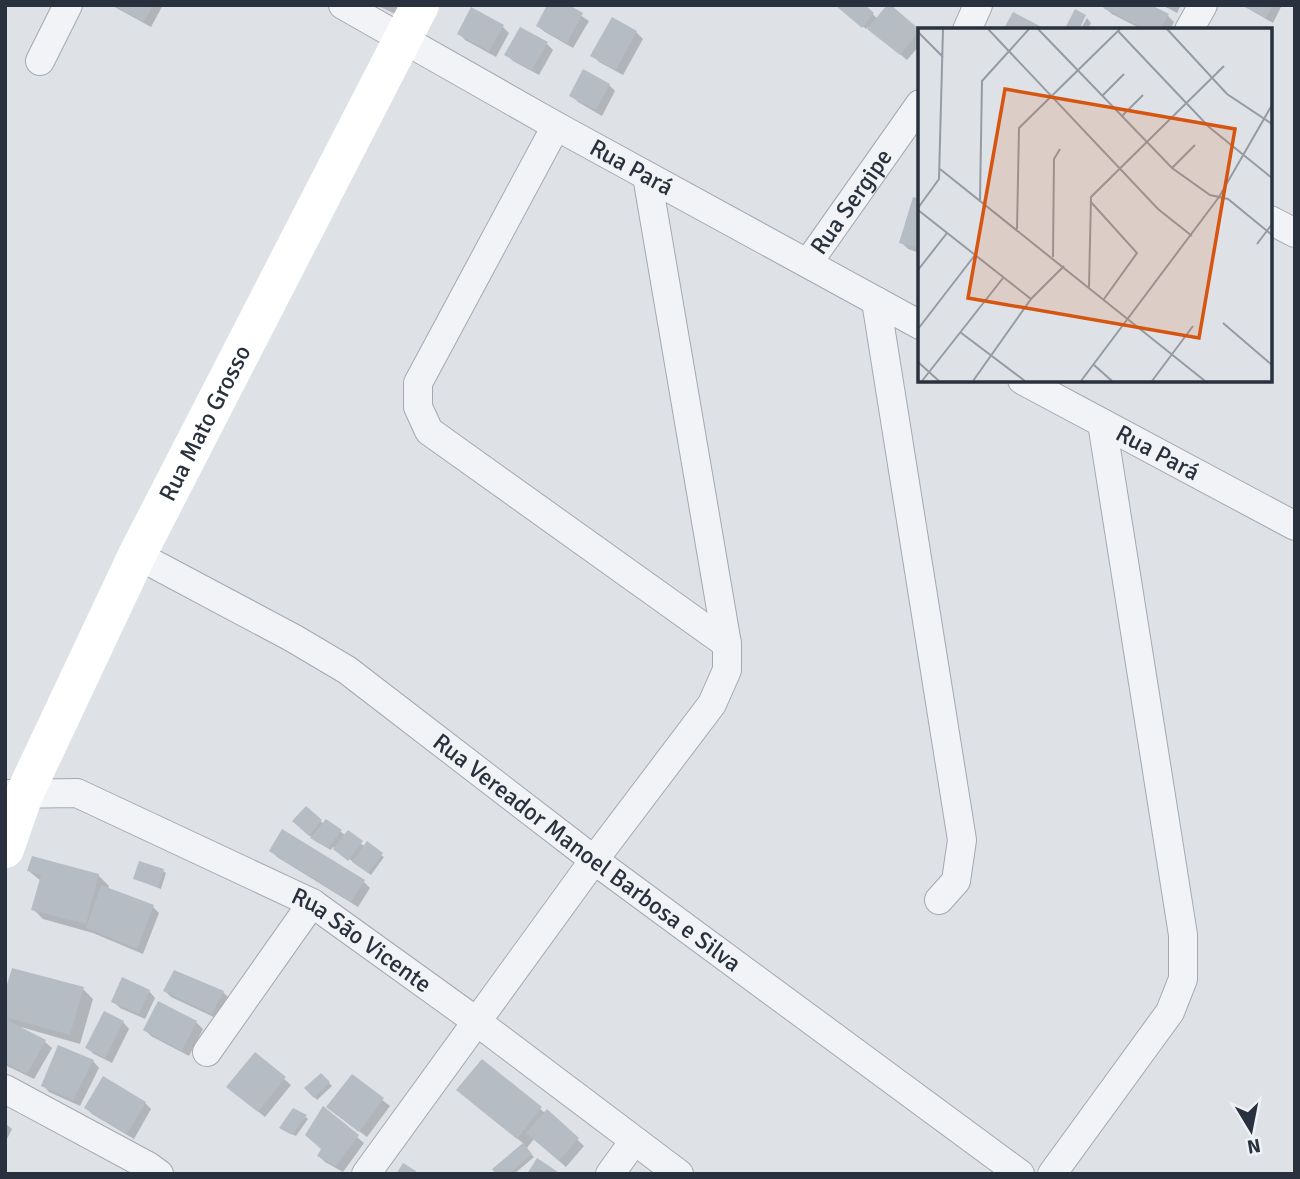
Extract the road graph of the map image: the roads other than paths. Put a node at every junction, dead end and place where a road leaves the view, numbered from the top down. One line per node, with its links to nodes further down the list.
1 (68, 5): 8 (street)
2 (343, 5): 5 (street, Rua Pará)
3 (978, 5): 6 (street)
4 (1203, 5): 7 (street)
5 (412, 22): 10 (street, Rua Pará); 20 (street, Rua Mato Grosso)
6 (968, 28)
7 (1190, 28)
8 (40, 61)
9 (918, 107): 14 (street, Rua Sergipe)
10 (555, 126): 11 (street, Rua Pará); 21 (street)
11 (647, 176): 14 (street, Rua Pará); 21 (street)
12 (1272, 221): 13 (street)
13 (1295, 233)
14 (808, 263): 15 (street, Rua Pará)
15 (876, 301): 16 (street, Rua Pará); 25 (street)
16 (918, 324)
17 (1026, 382): 18 (street, Rua Pará)
18 (1102, 423): 19 (street, Rua Pará); 36 (street)
19 (1295, 526)
20 (137, 555): 22 (street, Rua Mato Grosso); 24 (street, Rua Vereador Manoel Barbosa e Silva)
21 (727, 644): 24 (street)
22 (15, 794): 23 (street, Rua Mato Grosso); 26 (street, Rua São Vicente)
23 (5, 849)
24 (594, 860): 27 (street); 35 (street, Rua Vereador Manoel Barbosa e Silva)
25 (939, 900)
26 (312, 903): 27 (street, Rua São Vicente); 28 (street)
27 (476, 1021): 30 (street, Rua São Vicente); 32 (street)
28 (207, 1052)
29 (5, 1088): 31 (street)
30 (634, 1141): 33 (street); 34 (street, Rua São Vicente)
31 (159, 1174)
32 (366, 1174)
33 (610, 1174)
34 (679, 1174)
35 (1020, 1174)
36 (1052, 1174)

